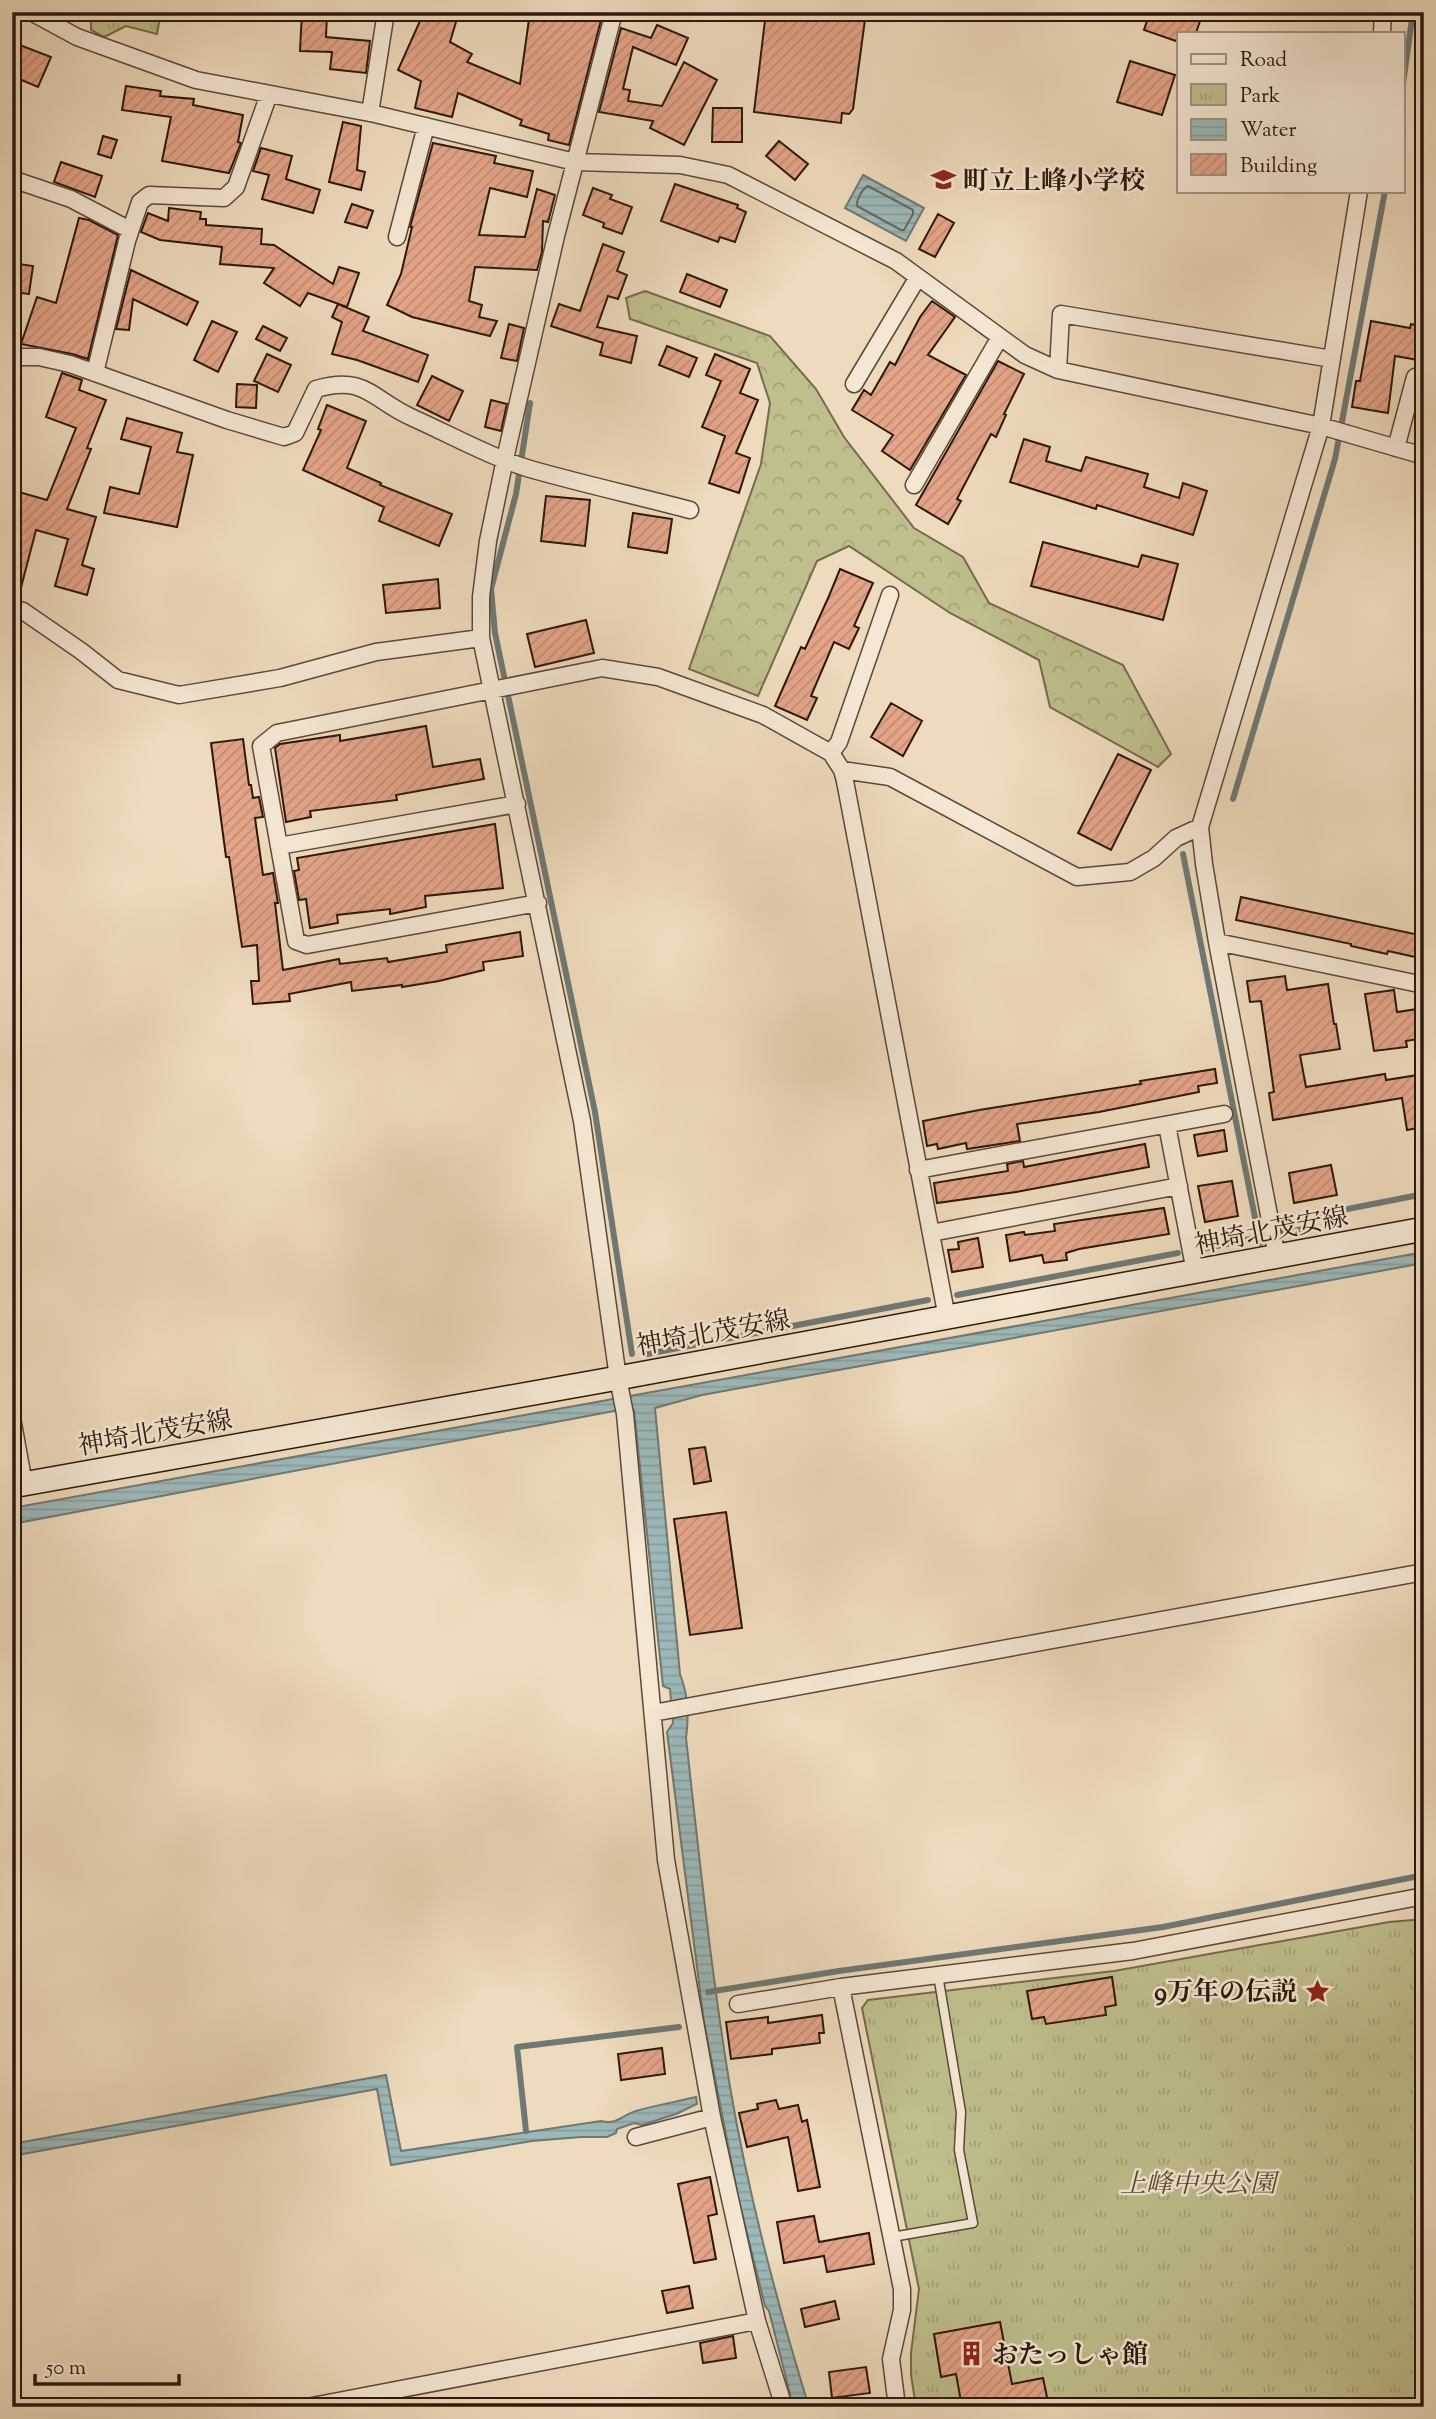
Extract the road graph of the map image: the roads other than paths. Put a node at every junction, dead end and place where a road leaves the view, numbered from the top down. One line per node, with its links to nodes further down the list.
1 (31, 12): 6 (street)
2 (386, 12): 7 (street)
3 (614, 12): 9 (street)
4 (1383, 12): 5 (street)
5 (1382, 32)
6 (270, 94): 7 (street); 12 (street)
7 (370, 113): 8 (street)
8 (426, 127): 9 (street); 13 (street)
9 (575, 162): 14 (street); 25 (street)
10 (12, 179): 12 (street)
11 (1359, 192): 17 (street)
12 (130, 230): 19 (street)
13 (397, 237)
14 (918, 277): 15 (street); 21 (street)
15 (1000, 337): 18 (street); 26 (street)
16 (12, 357): 19 (street)
17 (1332, 359): 18 (street); 22 (street)
18 (1058, 370): 22 (street)
19 (94, 373): 25 (street)
20 (1424, 379): 23 (street)
21 (853, 384)
22 (1321, 426): 23 (street); 35 (street)
23 (1396, 448): 24 (street)
24 (1424, 456)
25 (505, 459): 27 (street); 30 (street)
26 (915, 485)
27 (690, 510)
28 (890, 595): 32 (street)
29 (12, 608): 30 (street)
30 (481, 638): 31 (street)
31 (492, 691): 32 (street); 34 (street); 36 (street)
32 (831, 753): 33 (street)
33 (842, 770): 35 (street); 42 (street)
34 (517, 804): 36 (street); 37 (street)
35 (1199, 827): 38 (street)
36 (279, 846): 37 (street)
37 (538, 903): 49 (street)
38 (1217, 942): 39 (street); 46 (street)
39 (1424, 985)
40 (1224, 1114): 41 (street)
41 (1167, 1125): 42 (street); 43 (street)
42 (918, 1170): 45 (street)
43 (1179, 1186): 45 (street); 47 (street)
44 (1424, 1229): 46 (main road, 神埼北茂安線)
45 (930, 1233): 48 (street)
46 (1277, 1258): 47 (main road, 神埼北茂安線)
47 (1195, 1272): 48 (main road, 神埼北茂安線)
48 (947, 1318): 49 (main road, 神埼北茂安線)
49 (620, 1386): 51 (main road, 神埼北茂安線); 53 (street)
50 (12, 1419): 51 (street)
51 (18, 1485)
52 (1424, 1573): 53 (street)
53 (653, 1713): 58 (street)
54 (1424, 1896): 55 (street)
55 (938, 1974): 56 (street); 60 (lane)
56 (841, 1987): 57 (street); 60 (street)
57 (738, 2004)
58 (712, 2117): 59 (street); 61 (street)
59 (636, 2137)
60 (892, 2236): 64 (street)
61 (757, 2321): 62 (street); 63 (street)
62 (307, 2407)
63 (784, 2407)
64 (897, 2407)

